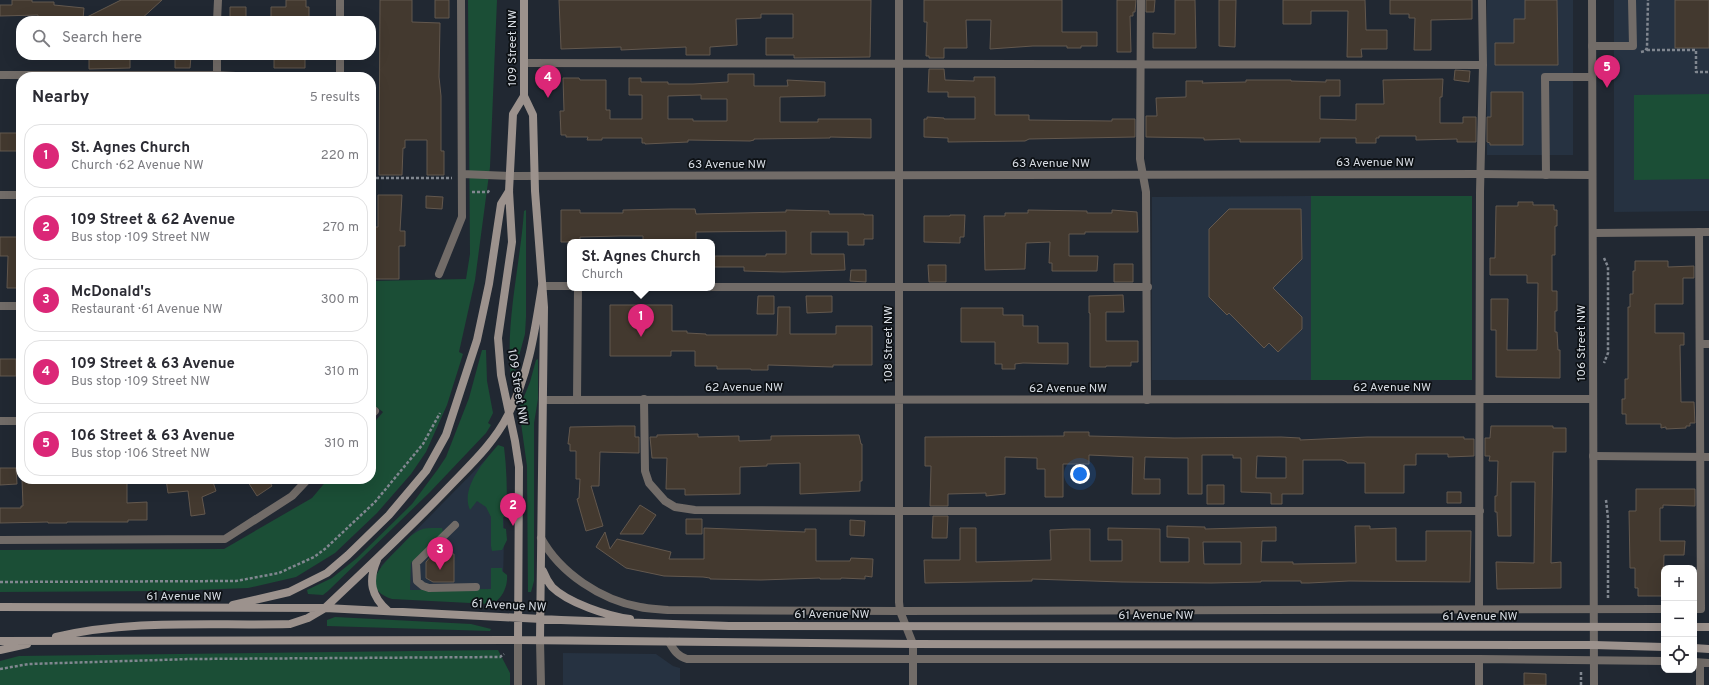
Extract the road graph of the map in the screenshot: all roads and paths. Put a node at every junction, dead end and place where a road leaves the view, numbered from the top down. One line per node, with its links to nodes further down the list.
1 (218, 0): 10 (street)
2 (340, 0): 11 (street)
3 (461, 0): 31 (street)
4 (524, 0): 16 (main road, 109 Street NW)
5 (899, 0): 17 (street, 108 Street NW)
6 (1141, 0): 18 (street)
7 (1482, 0): 19 (street)
8 (1592, 0): 12 (street, 106 Street NW)
9 (1632, 0): 12 (street)
10 (217, 16)
11 (340, 16)
12 (1592, 46): 25 (street, 106 Street NW)
13 (1646, 50): 22 (path)
14 (217, 60): 20 (street)
15 (340, 60): 21 (street)
16 (524, 63): 17 (street); 26 (main road, 109 Street NW)
17 (899, 63): 18 (street); 34 (street, 108 Street NW)
18 (1141, 63): 19 (street); 28 (street)
19 (1483, 65): 27 (street)
20 (217, 72)
21 (340, 72)
22 (1709, 72)
23 (0, 75): 24 (street)
24 (16, 75)
25 (1592, 77): 29 (street); 30 (street, 106 Street NW)
26 (524, 96): 32 (main road, 109 Street NW); 33 (main road, 109 Street NW)
27 (1480, 174): 28 (street, 63 Avenue NW); 29 (street, 63 Avenue NW); 56 (street)
28 (1143, 175): 34 (street, 63 Avenue NW); 49 (street)
29 (1546, 175): 30 (street, 63 Avenue NW)
30 (1592, 175): 43 (street, 106 Street NW)
31 (462, 176): 32 (street, 63 Avenue NW); 35 (path); 38 (street)
32 (510, 176): 33 (street, 63 Avenue NW); 37 (main road, 109 Street NW)
33 (534, 176): 34 (street, 63 Avenue NW); 45 (main road, 109 Street NW)
34 (899, 176): 48 (street, 108 Street NW)
35 (376, 178)
36 (490, 190): 38 (path)
37 (509, 191): 63 (main road, 109 Street NW); 79 (main road)
38 (462, 192): 44 (street)
39 (0, 195): 40 (street)
40 (16, 195)
41 (1699, 232): 42 (street); 43 (street); 53 (street)
42 (1709, 232)
43 (1592, 233): 61 (street, 106 Street NW)
44 (439, 274)
45 (542, 286): 46 (street); 57 (main road, 109 Street NW); 63 (main road)
46 (567, 286)
47 (715, 287): 48 (street)
48 (899, 287): 49 (street); 55 (street, 108 Street NW)
49 (1148, 287): 60 (street)
50 (578, 291): 58 (street)
51 (0, 306): 52 (street)
52 (16, 306)
53 (1700, 344): 54 (street); 67 (street)
54 (1709, 344)
55 (900, 399): 59 (street, 62 Avenue NW); 60 (street, 62 Avenue NW); 70 (street, 108 Street NW)
56 (1478, 399): 60 (street, 62 Avenue NW); 61 (street, 62 Avenue NW); 69 (street)
57 (543, 400): 58 (street, 62 Avenue NW); 72 (main road, 109 Street NW)
58 (577, 400): 59 (street, 62 Avenue NW)
59 (644, 400): 70 (street)
60 (1147, 400)
61 (1593, 400): 66 (street, 106 Street NW)
62 (443, 408): 76 (path)
63 (509, 414): 74 (main road); 87 (main road, 109 Street NW)
64 (0, 421): 65 (street)
65 (16, 421)
66 (1592, 456): 67 (street); 83 (street, 106 Street NW)
67 (1705, 457): 82 (street)
68 (303, 484): 73 (street)
69 (1480, 510): 70 (street); 86 (street)
70 (899, 511): 85 (street, 108 Street NW)
71 (455, 525): 77 (street)
72 (541, 538): 75 (main road, 109 Street NW); 85 (street, 61 Avenue NW)
73 (0, 540)
74 (378, 557): 80 (main road); 84 (main road)
75 (541, 566): 88 (main road, 109 Street NW); 89 (main road)
76 (0, 582)
77 (476, 587)
78 (0, 607): 79 (main road, 61 Avenue NW)
79 (216, 608): 80 (main road, 61 Avenue NW)
80 (325, 608): 84 (main road, 61 Avenue NW); 98 (main road)
81 (1661, 609): 83 (street, 61 Avenue NW)
82 (1698, 609)
83 (1594, 610): 86 (street, 61 Avenue NW); 94 (street, 106 Street NW)
84 (388, 611): 87 (main road, 61 Avenue NW)
85 (900, 611): 86 (street, 61 Avenue NW); 90 (street, 108 Street NW)
86 (1479, 611)
87 (519, 618): 88 (main road, 61 Avenue NW); 95 (main road, 109 Street NW)
88 (541, 619): 89 (main road, 61 Avenue NW); 96 (main road, 109 Street NW)
89 (671, 625): 90 (main road, 61 Avenue NW)
90 (906, 627): 94 (main road, 61 Avenue NW); 100 (street, 108 Street NW)
91 (1661, 627): 94 (main road, 61 Avenue NW)
92 (1697, 627): 93 (main road)
93 (1709, 627)
94 (1594, 628): 101 (street, 106 Street NW)
95 (518, 640): 96 (main road); 98 (main road); 114 (street, 109 Street NW)
96 (540, 640): 99 (main road); 115 (street, 109 Street NW)
97 (0, 641): 98 (main road)
98 (41, 641): 105 (main road)
99 (669, 642): 100 (main road); 107 (street)
100 (912, 644): 101 (main road); 107 (street, 108 Street NW)
101 (1594, 645): 102 (main road); 109 (street, 106 Street NW)
102 (1661, 647)
103 (1697, 648): 104 (main road)
104 (1709, 649)
105 (0, 650)
106 (504, 654): 113 (path)
107 (913, 659): 108 (street); 116 (street, 108 Street NW)
108 (1479, 659): 109 (street); 117 (street)
109 (1594, 660): 110 (street); 118 (street, 106 Street NW)
110 (1661, 661)
111 (1697, 662): 112 (street); 119 (street)
112 (1709, 663)
113 (0, 669)
114 (518, 685)
115 (541, 685)
116 (913, 685)
117 (1479, 685)
118 (1594, 685)
119 (1700, 685)

